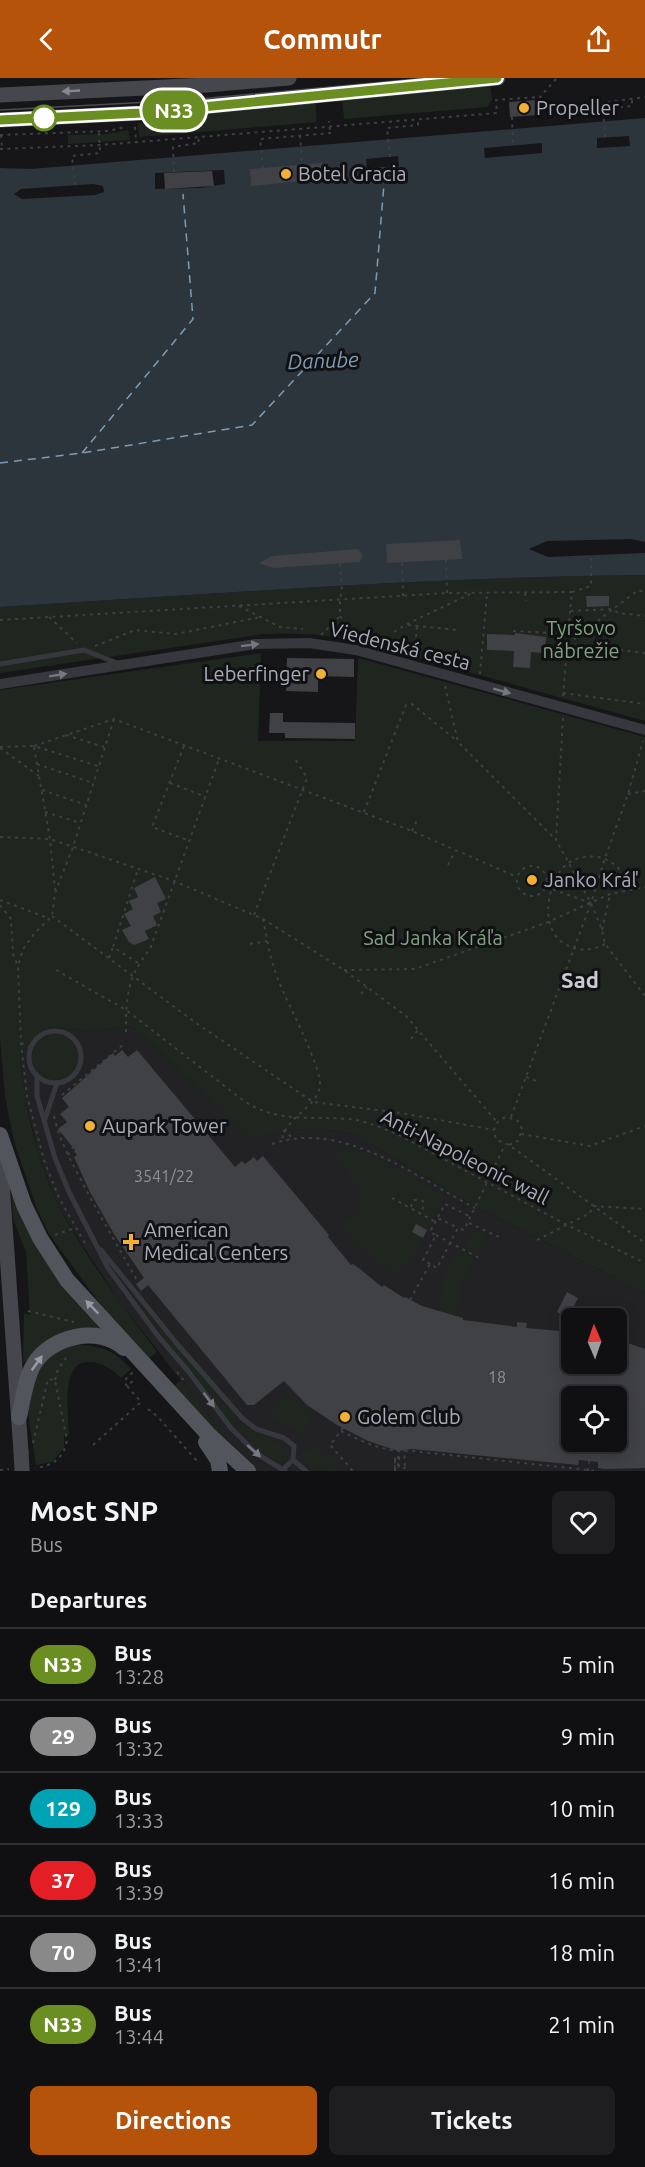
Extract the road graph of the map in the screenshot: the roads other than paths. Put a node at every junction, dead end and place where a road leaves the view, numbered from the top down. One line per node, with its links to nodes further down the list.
1 (289, 78): 3 (main road)
2 (498, 78): 5 (main road)
3 (172, 82): 4 (main road, one-way to 4); 5 (street); 6 (street)
4 (0, 95)
5 (210, 106): 6 (main road)
6 (141, 113): 7 (main road)
7 (0, 130)
8 (0, 664): 9 (lane)
9 (122, 665): 10 (street, Viedenská cesta, one-way to 9); 11 (street, Viedenská cesta, one-way to 11)
10 (0, 684)
11 (644, 734)
12 (37, 1076): 13 (lane); 13 (lane); 14 (lane)
13 (57, 1083): 14 (lane)
14 (44, 1121): 17 (lane)
15 (0, 1135): 23 (main road, one-way to 15)
16 (0, 1154): 18 (main road)
17 (94, 1242): 19 (lane); 21 (lane, one-way to 21)
18 (19, 1417): 20 (main road, bridge); 22 (main road, one-way to 22)
19 (293, 1460): 21 (lane); 24 (lane)
20 (32, 1470)
21 (283, 1470)
22 (220, 1471)
23 (248, 1471)
24 (306, 1471)

